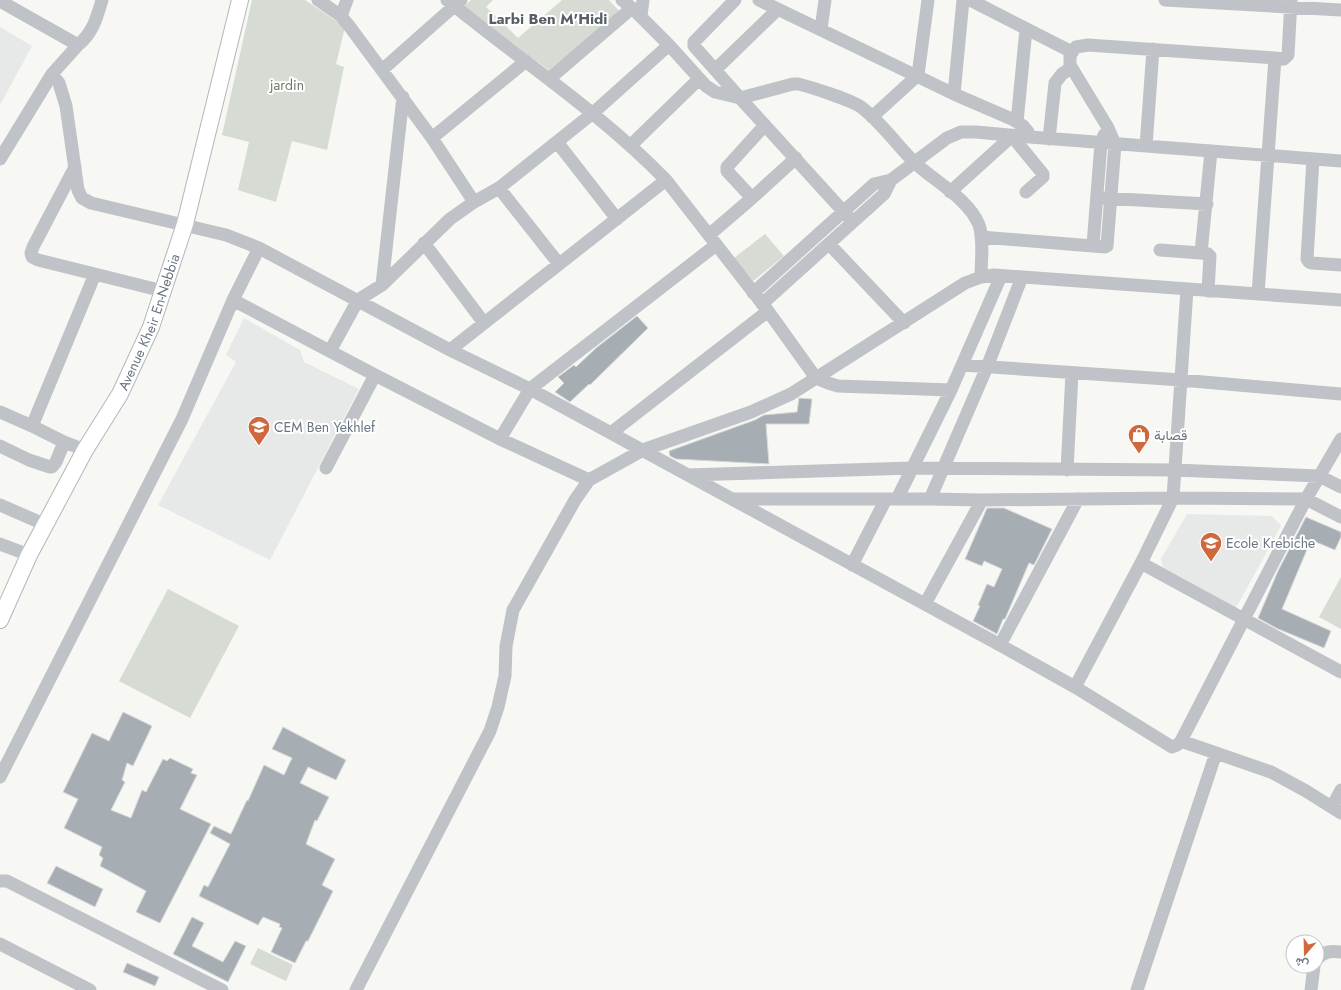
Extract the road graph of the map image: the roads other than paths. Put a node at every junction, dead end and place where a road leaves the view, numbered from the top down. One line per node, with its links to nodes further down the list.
1 (102, 0): 22 (street)
2 (240, 0): 73 (main road, Avenue Kheir En-Nebbia)
3 (318, 0): 19 (street)
4 (347, 0): 19 (street)
5 (643, 0): 16 (street)
6 (735, 0): 30 (street)
7 (759, 0): 17 (street)
8 (825, 0): 21 (street)
9 (928, 0): 32 (street)
10 (963, 0): 35 (street)
11 (970, 0): 20 (street)
12 (1165, 0): 15 (street)
13 (0, 1): 22 (street)
14 (454, 2): 27 (street); 29 (street)
15 (1291, 4): 18 (street); 26 (street)
16 (631, 8): 23 (street); 33 (street)
17 (778, 9): 21 (street); 30 (street)
18 (1341, 10)
19 (341, 16): 29 (street)
20 (1026, 28): 25 (street); 40 (street)
21 (821, 30): 32 (street)
22 (78, 45): 31 (street)
23 (669, 45): 34 (street); 38 (street)
24 (1153, 49): 25 (street); 26 (street); 51 (street)
25 (1072, 52): 28 (street)
26 (1275, 58): 54 (street)
27 (526, 61): 33 (street); 45 (street)
28 (1071, 68): 42 (street); 46 (street)
29 (382, 70): 36 (street)
30 (715, 70): 37 (street)
31 (52, 74): 53 (street); 59 (street)
32 (918, 75): 35 (street); 39 (street)
33 (549, 79): 38 (street)
34 (699, 79): 37 (street); 50 (street)
35 (954, 94): 40 (street)
36 (403, 96): 45 (street); 90 (street)
37 (740, 98): 39 (street); 41 (street)
38 (593, 113): 47 (street); 50 (street)
39 (872, 117): 58 (street)
40 (1017, 122): 44 (street)
41 (765, 125): 55 (street); 65 (street)
42 (1107, 126): 48 (street); 49 (street)
43 (1012, 136): 44 (street); 58 (street); 63 (street); 64 (street)
44 (1030, 137): 46 (street)
45 (432, 138): 68 (street)
46 (1049, 139): 48 (street)
47 (557, 142): 62 (street); 71 (street)
48 (1101, 143): 49 (street); 66 (street)
49 (1115, 144): 51 (street); 67 (street)
50 (630, 146): 60 (street)
51 (1146, 146): 52 (street)
52 (1211, 151): 54 (street); 69 (street)
53 (2, 153)
54 (1268, 155): 56 (street); 95 (street)
55 (796, 158): 65 (street); 70 (street)
56 (1313, 159): 57 (street); 85 (street)
57 (1341, 161)
58 (915, 163): 61 (street); 63 (street)
59 (75, 167): 73 (street); 86 (street)
60 (666, 180): 71 (street); 75 (street)
61 (891, 180): 70 (street); 72 (street)
62 (500, 188): 68 (street); 83 (street)
63 (950, 192): 74 (street)
64 (1026, 192)
65 (752, 198): 75 (street)
66 (1096, 198): 67 (street); 78 (street)
67 (1111, 198): 69 (street); 78 (street)
68 (474, 202): 76 (street)
69 (1207, 204): 81 (street)
70 (844, 211): 72 (street); 82 (street)
71 (617, 219): 83 (street)
72 (853, 222): 77 (street)
73 (185, 224): 79 (street); 92 (main road, Avenue Kheir En-Nebbia)
74 (981, 237): 78 (street); 88 (street)
75 (712, 240): 94 (street); 110 (street)
76 (424, 243): 90 (street); 101 (street)
77 (829, 244): 84 (street); 100 (street)
78 (1093, 245)
79 (259, 248): 96 (street); 97 (street)
80 (1160, 250): 81 (street)
81 (1201, 253): 93 (street)
82 (796, 254): 84 (street); 94 (street)
83 (559, 264): 101 (street)
84 (805, 265): 99 (street)
85 (1341, 265)
86 (95, 274): 92 (street); 114 (street)
87 (1001, 276): 88 (street); 89 (street); 104 (street)
88 (981, 277): 100 (street)
89 (1022, 277): 91 (street); 105 (street)
90 (382, 285): 97 (street)
91 (1187, 289): 93 (street); 109 (street)
92 (163, 291): 120 (main road, Avenue Kheir En-Nebbia)
93 (1208, 291): 95 (street)
94 (753, 292): 99 (street)
95 (1258, 294): 98 (street)
96 (233, 300): 103 (street); 153 (street)
97 (358, 300): 102 (street); 103 (street)
98 (1341, 300)
99 (765, 307): 108 (street); 115 (street)
100 (904, 323): 108 (street)
101 (484, 324): 102 (street)
102 (450, 350): 110 (street)
103 (330, 351): 107 (street)
104 (962, 365): 105 (street); 111 (street)
105 (987, 367): 106 (street); 124 (street)
106 (1072, 373): 109 (street); 125 (street)
107 (375, 375): 116 (street); 122 (street)
108 (816, 378): 111 (street); 121 (street)
109 (1181, 380): 112 (street); 126 (street)
110 (530, 389): 115 (street); 116 (street)
111 (951, 390): 123 (street)
112 (1341, 394)
113 (0, 412): 114 (street)
114 (32, 426): 118 (street)
115 (611, 434): 121 (street)
116 (500, 439): 129 (street)
117 (1341, 439): 128 (street)
118 (64, 442): 119 (street); 120 (street)
119 (0, 446)
120 (85, 450): 140 (main road, Avenue Kheir En-Nebbia)
121 (643, 450): 127 (street); 129 (street)
122 (326, 468)
123 (912, 468): 124 (street); 127 (street); 133 (street)
124 (943, 468): 125 (street); 134 (street)
125 (1067, 470): 126 (street)
126 (1175, 470): 128 (street); 131 (street)
127 (688, 475): 132 (street)
128 (1320, 476): 130 (street); 136 (street)
129 (588, 480): 163 (street)
130 (1341, 487)
131 (1173, 498): 135 (street); 136 (street); 143 (street)
132 (732, 499): 133 (street); 144 (street)
133 (891, 499): 134 (street); 144 (street)
134 (930, 499): 137 (street)
135 (1078, 499): 137 (street); 148 (street)
136 (1306, 499): 139 (street); 146 (street)
137 (982, 500): 145 (street)
138 (0, 506): 140 (street)
139 (1341, 517)
140 (46, 525): 142 (main road, Avenue Kheir En-Nebbia)
141 (1, 547): 142 (street)
142 (29, 555): 147 (main road, Avenue Kheir En-Nebbia)
143 (1141, 563): 146 (street); 150 (street)
144 (852, 564): 145 (street)
145 (925, 604): 148 (street)
146 (1244, 619): 149 (street); 151 (street)
147 (0, 620)
148 (1000, 646): 150 (street)
149 (1341, 672)
150 (1075, 687): 151 (street)
151 (1181, 741): 152 (street)
152 (1216, 752): 155 (street); 164 (street)
153 (0, 777)
154 (1341, 790): 155 (street)
155 (1336, 810)
156 (0, 881): 162 (street)
157 (0, 944): 161 (street)
158 (1325, 952): 159 (street)
159 (1341, 952)
160 (1313, 974): 165 (street)
161 (90, 990)
162 (222, 990)
163 (356, 990)
164 (1137, 990)
165 (1311, 990)

